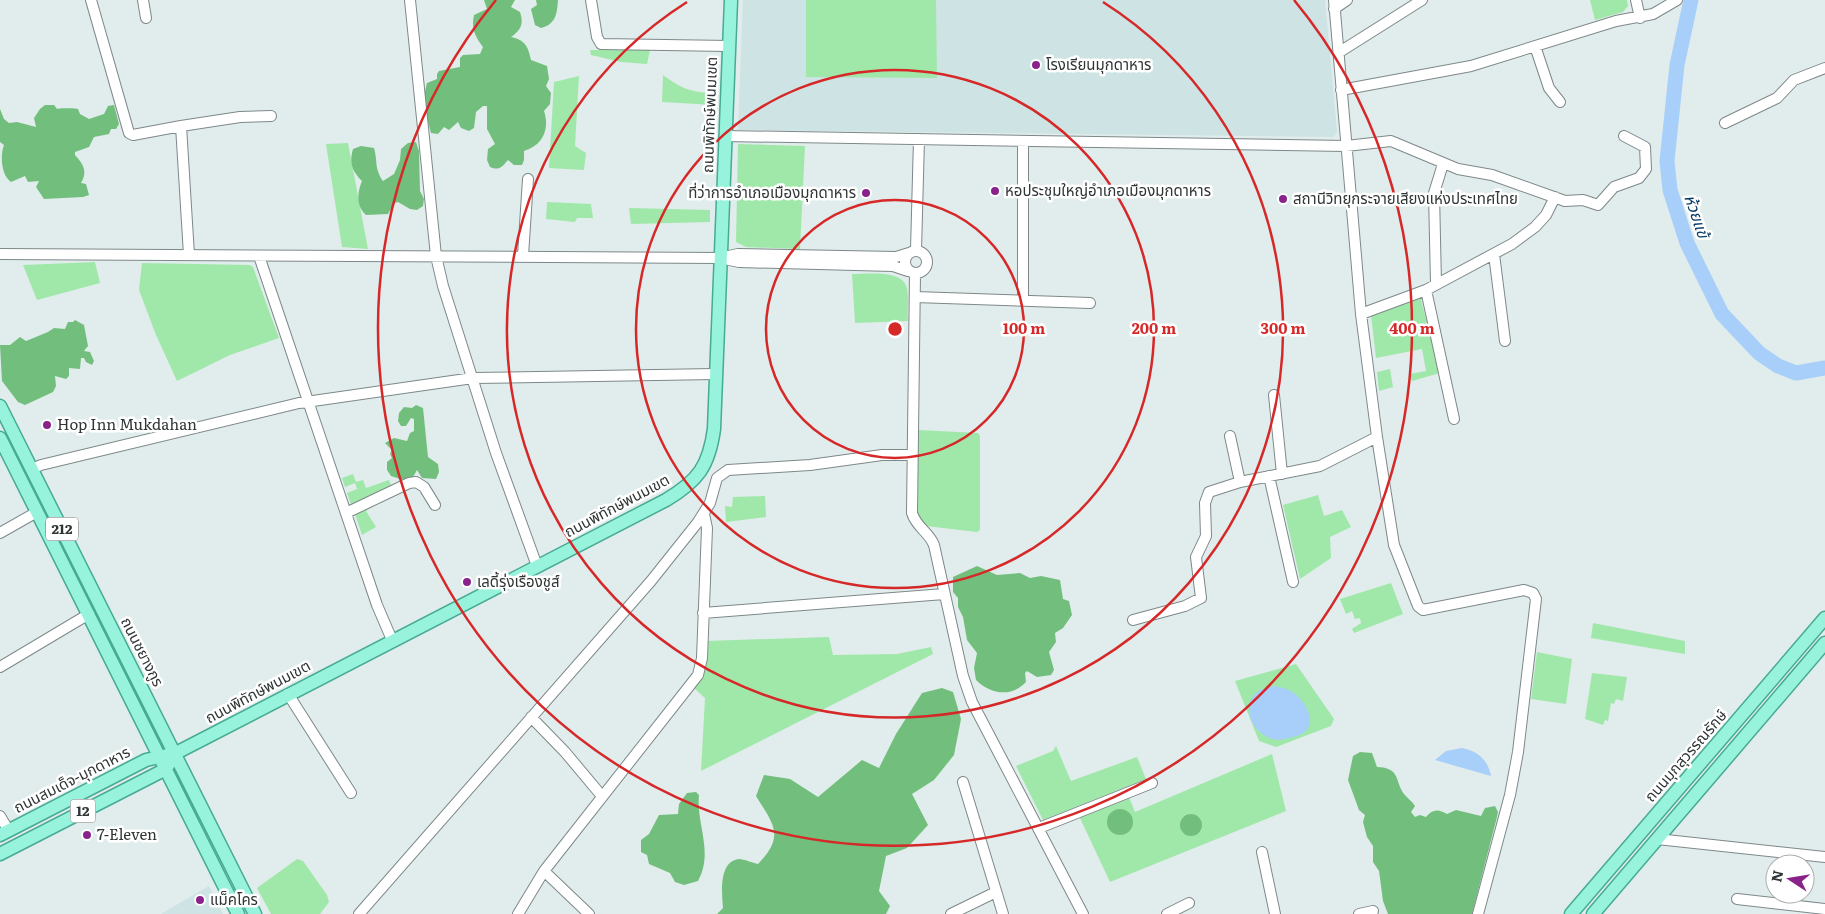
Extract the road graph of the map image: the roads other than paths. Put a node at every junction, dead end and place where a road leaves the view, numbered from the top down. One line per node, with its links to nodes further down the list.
1 (91, 0): 21 (street)
2 (143, 0): 11 (street)
3 (410, 0): 35 (street)
4 (591, 0): 13 (street)
5 (731, 0): 13 (main road, ถนนพิทักษ์พนมเขต)
6 (1347, 0): 10 (street)
7 (1422, 0): 15 (street)
8 (1636, 0): 12 (street)
9 (1678, 0): 12 (street)
10 (1334, 5): 15 (street)
11 (146, 18)
12 (1640, 18): 14 (street)
13 (729, 46): 22 (main road, ถนนพิทักษ์พนมเขต)
14 (1535, 46): 17 (street); 18 (street)
15 (1338, 53): 17 (street)
16 (1825, 68): 20 (street)
17 (1341, 90): 26 (street)
18 (1560, 102)
19 (271, 116): 21 (street)
20 (1725, 123)
21 (181, 126): 33 (street)
22 (725, 136): 24 (street); 37 (main road, ถนนพิทักษ์พนมเขต)
23 (1624, 136): 29 (street)
24 (919, 139): 25 (street); 30 (street)
25 (1023, 141): 26 (street); 42 (street)
26 (1346, 146): 27 (street); 44 (street)
27 (1444, 164): 29 (street); 39 (street)
28 (528, 180): 36 (street)
29 (1554, 197): 32 (street)
30 (913, 252): 37 (street); 38 (street); 38 (street)
31 (0, 254): 33 (street)
32 (1494, 254): 39 (street); 45 (street)
33 (189, 256): 34 (street)
34 (259, 256): 35 (street); 49 (street)
35 (436, 256): 36 (street); 47 (street)
36 (523, 256): 37 (street)
37 (720, 258): 38 (street); 46 (main road, ถนนพิทักษ์พนมเขต)
38 (912, 272): 41 (street)
39 (1436, 284): 40 (street)
40 (1426, 290): 44 (street); 51 (street)
41 (915, 297): 42 (street); 55 (street)
42 (1023, 300): 43 (street)
43 (1090, 303)
44 (1361, 314): 53 (street)
45 (1505, 341)
46 (715, 374): 47 (street); 65 (main road, ถนนพิทักษ์พนมเขต)
47 (473, 378): 49 (street); 65 (street)
48 (1274, 395): 57 (street)
49 (309, 401): 56 (street); 62 (street)
50 (0, 406): 56 (main road, ถนนชยางกูร / 212)
51 (1454, 419)
52 (1230, 436): 59 (street)
53 (1377, 437): 57 (street); 110 (street)
54 (0, 438): 61 (main road, ถนนชยางกูร / 212)
55 (913, 455): 63 (street); 67 (street)
56 (32, 469): 77 (main road, ถนนชยางกูร / 212)
57 (1282, 474): 58 (street)
58 (1269, 476): 59 (street); 66 (street)
59 (1240, 482): 71 (street)
60 (435, 505): 62 (street)
61 (37, 512): 64 (street); 69 (main road, ถนนชยางกูร / 212)
62 (346, 513): 72 (street)
63 (704, 514): 68 (street); 76 (street)
64 (0, 533)
65 (537, 566): 72 (main road, ถนนพิทักษ์พนมเขต)
66 (1293, 582)
67 (944, 594): 68 (street); 85 (street)
68 (703, 613): 83 (street)
69 (89, 614): 74 (street); 78 (main road, ถนนชยางกูร / 212)
70 (1825, 618): 89 (main road, ถนนมุกสุวรรณรักษ์)
71 (1133, 620)
72 (392, 640): 75 (main road, ถนนพิทักษ์พนมเขต)
73 (1825, 643): 87 (main road, ถนนมุกสุวรรณรักษ์)
74 (0, 667)
75 (288, 694): 77 (main road, ถนนพิทักษ์พนมเขต); 82 (street)
76 (531, 717): 83 (street); 101 (street)
77 (176, 753): 78 (main road, ถนนสมเด็จ-มุกดาหาร); 79 (main road); 100 (main road, ถนนชยางกูร / 212)
78 (160, 756): 79 (main road, ถนนชยางกูร / 212); 86 (main road, ถนนสมเด็จ-มุกดาหาร / 12)
79 (166, 769): 90 (main road, 12); 99 (main road, ถนนชยางกูร / 212)
80 (963, 782): 94 (street)
81 (1152, 783): 85 (street)
82 (351, 793)
83 (601, 795): 93 (street)
84 (0, 816): 86 (street)
85 (1038, 828): 106 (street)
86 (5, 833)
87 (1657, 838): 91 (street); 92 (main road, ถนนมุกสุวรรณรักษ์)
88 (1262, 852): 108 (street)
89 (1625, 852): 92 (main road); 111 (main road, ถนนมุกสุวรรณรักษ์)
90 (0, 854)
91 (1825, 856)
92 (1637, 863): 112 (main road, ถนนมุกสุวรรณรักษ์)
93 (544, 871): 102 (street); 103 (street)
94 (996, 892): 104 (street); 105 (street)
95 (1737, 899): 97 (street)
96 (1189, 903): 107 (street)
97 (1825, 909)
98 (1373, 911): 109 (street)
99 (238, 914)
100 (255, 914)
101 (359, 914)
102 (518, 914)
103 (589, 914)
104 (951, 914)
105 (1003, 914)
106 (1083, 914)
107 (1167, 914)
108 (1274, 914)
109 (1359, 914)
110 (1478, 914)
111 (1571, 914)
112 (1593, 914)

